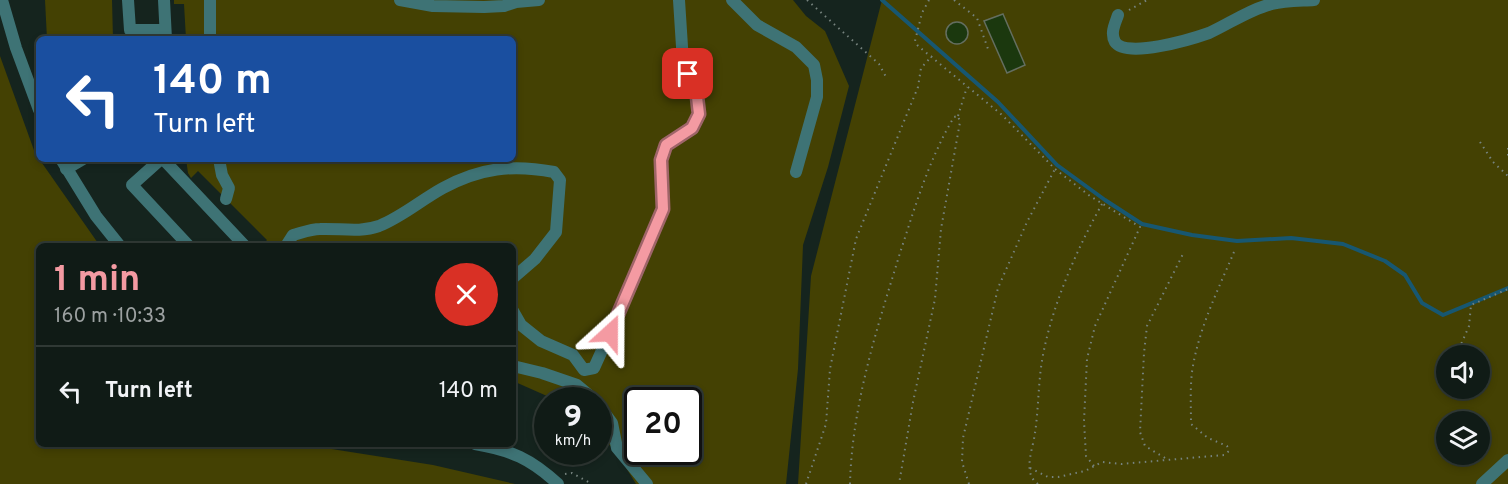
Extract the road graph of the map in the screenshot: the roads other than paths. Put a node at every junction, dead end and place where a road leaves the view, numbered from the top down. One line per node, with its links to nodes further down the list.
1 (2, 0): 13 (street)
2 (128, 0): 11 (street)
3 (164, 0): 11 (street)
4 (210, 0): 12 (street)
5 (400, 0): 6 (street)
6 (539, 0)
7 (679, 0): 25 (street)
8 (732, 0): 18 (street)
9 (1314, 0): 10 (street)
10 (1118, 15)
11 (166, 34)
12 (210, 36)
13 (36, 102)
14 (159, 162): 21 (street)
15 (165, 162): 22 (street)
16 (220, 162): 19 (street)
17 (64, 164): 20 (street)
18 (796, 172)
19 (226, 199)
20 (118, 243)
21 (186, 243)
22 (242, 243)
23 (288, 243): 24 (street)
24 (516, 275)
25 (516, 317)
26 (516, 367): 27 (street)
27 (579, 387)
28 (612, 423): 32 (street)
29 (495, 447): 31 (street)
30 (1508, 460): 33 (street)
31 (558, 484)
32 (647, 484)
33 (1482, 484)

